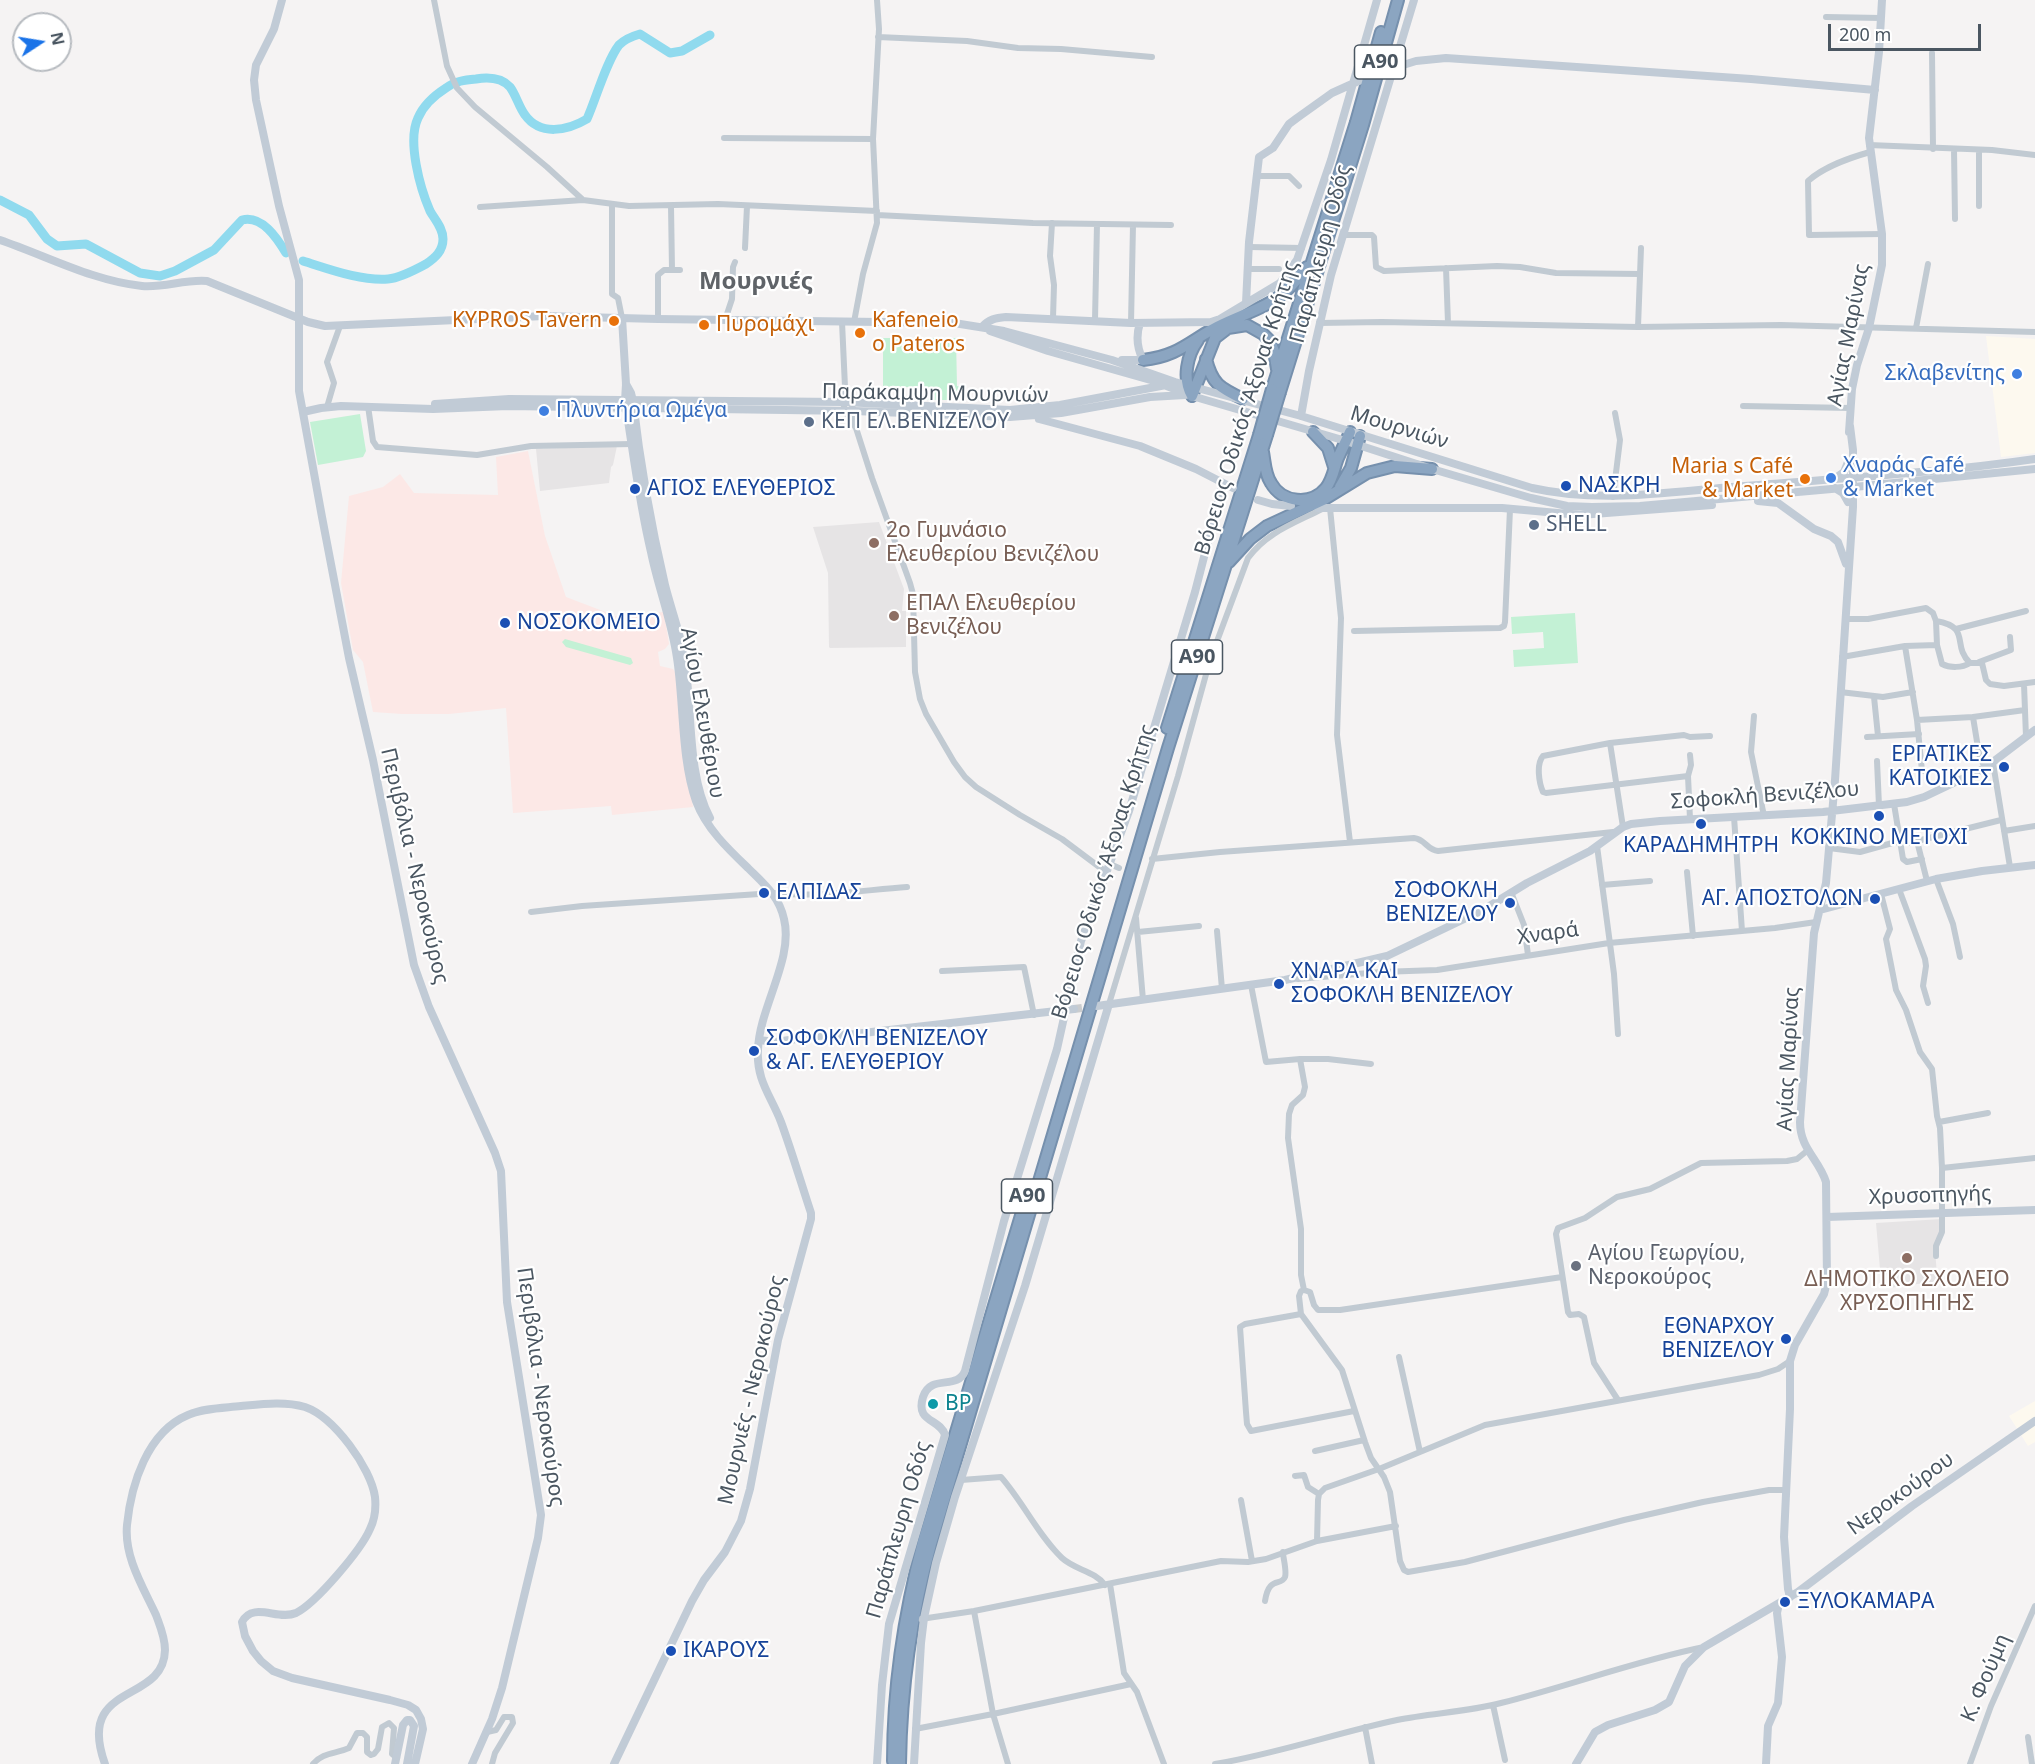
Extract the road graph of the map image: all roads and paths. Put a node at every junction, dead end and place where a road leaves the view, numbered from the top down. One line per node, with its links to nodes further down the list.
1 (282, 0): 56 (main road, Περιβόλια - Νεροκούρος)
2 (434, 0): 27 (street)
3 (877, 0): 11 (street)
4 (1377, 0): 16 (main road, Παράπλευρη Οδός)
5 (1390, 0): 46 (highway, Βόρειος Οδικός Άξονας Κρήτης / Α90)
6 (1398, 0): 81 (highway, Βόρειος Οδικός Άξονας Κρήτης / Α90)
7 (1414, 0): 14 (main road, Παράπλευρη Οδός)
8 (1882, 0): 10 (main road, Αγίας Μαρίνας)
9 (1826, 17): 10 (street)
10 (1881, 18): 17 (main road, Αγίας Μαρίνας)
11 (878, 37): 13 (street); 19 (street)
12 (1932, 53): 20 (street)
13 (1152, 57)
14 (1388, 70): 17 (main road); 40 (main road, Παράπλευρη Οδός)
15 (1363, 79): 16 (main road)
16 (1354, 82): 25 (main road); 44 (main road, Παράπλευρη Οδός)
17 (1875, 90): 21 (main road, Αγίας Μαρίνας)
18 (724, 138): 19 (street)
19 (873, 139): 33 (street)
20 (1933, 148): 21 (street); 22 (street)
21 (1870, 149): 39 (main road, Αγίας Μαρίνας); 39 (street)
22 (1954, 149): 23 (street); 34 (street)
23 (1979, 150): 24 (street); 31 (street)
24 (2035, 155)
25 (1256, 176): 26 (street); 42 (main road)
26 (1299, 186)
27 (583, 200): 28 (street); 32 (street)
28 (612, 205): 29 (street); 57 (street)
29 (671, 206): 30 (street); 52 (street)
30 (747, 206): 33 (street); 43 (street)
31 (1979, 206)
32 (480, 207)
33 (877, 213): 35 (street); 63 (street)
34 (1955, 219)
35 (1053, 224): 36 (street); 58 (street)
36 (1097, 224): 37 (street); 61 (street)
37 (1133, 225): 38 (street); 64 (street)
38 (1171, 225)
39 (1882, 234): 70 (main road, Αγίας Μαρίνας)
40 (1343, 235): 50 (street); 65 (main road, Παράπλευρη Οδός)
41 (0, 240): 56 (main road)
42 (1249, 247): 44 (street); 49 (main road)
43 (746, 248)
44 (1302, 248): 55 (main road, Παράπλευρη Οδός)
45 (1641, 248): 54 (street)
46 (1313, 260): 73 (highway); 78 (highway, Βόρειος Οδικός Άξονας Κρήτης / Α90)
47 (735, 262): 60 (street)
48 (1928, 264): 71 (street)
49 (1248, 268): 51 (street); 55 (main road)
50 (1446, 268): 54 (street); 66 (street)
51 (1279, 269)
52 (672, 270): 53 (street); 59 (street)
53 (680, 270)
54 (1640, 274): 69 (street)
55 (1246, 303): 64 (main road, Παράπλευρη Οδός)
56 (300, 318): 67 (main road); 91 (main road, Περιβόλια - Νεροκούρος)
57 (622, 318): 59 (main road); 67 (main road); 82 (main road)
58 (1053, 318): 61 (main road, Παράπλευρη Οδός); 68 (main road, Παράπλευρη Οδός)
59 (658, 319): 60 (main road)
60 (725, 320): 62 (main road)
61 (1095, 320): 64 (main road, Παράπλευρη Οδός)
62 (842, 322): 63 (main road); 86 (street)
63 (854, 322): 68 (main road)
64 (1135, 323): 76 (main road)
65 (1319, 323): 66 (street); 93 (main road, Παράπλευρη Οδός)
66 (1448, 323): 69 (street)
67 (340, 326): 88 (street)
68 (982, 327): 75 (main road, Μουρνιών); 79 (main road, Μουρνιών)
69 (1638, 327): 70 (street)
70 (1869, 328): 71 (street); 89 (main road, Αγίας Μαρίνας)
71 (1916, 328): 72 (street)
72 (2035, 332)
73 (1200, 338): 76 (highway); 77 (highway)
74 (1206, 358): 78 (highway); 80 (highway); 83 (highway)
75 (1112, 360): 76 (main road); 79 (main road, Μουρνιών)
76 (1143, 360)
77 (1187, 370): 79 (highway); 80 (highway)
78 (1278, 372): 81 (highway, Βόρειος Οδικός Άξονας Κρήτης / Α90)
79 (1171, 383): 80 (main road, Μουρνιών); 90 (main road, Παράκαμψη Μουρνιών)
80 (1191, 390): 83 (main road, Μουρνιών); 90 (main road, Παράκαμψη Μουρνιών); 97 (main road)
81 (1276, 390): 98 (highway, Βόρειος Οδικός Άξονας Κρήτης / Α90, bridge)
82 (629, 399): 84 (main road, Παράκαμψη Μουρνιών); 84 (main road); 85 (main road, Παράκαμψη Μουρνιών); 95 (main road, Αγίου Ελευθέριου); 100 (main road, Αγίου Ελευθέριου)
83 (1243, 399): 93 (main road, Μουρνιών)
84 (645, 405): 86 (main road, Παράκαμψη Μουρνιών); 95 (main road)
85 (368, 406): 88 (main road, Παράκαμψη Μουρνιών); 100 (street)
86 (848, 406): 90 (main road, Παράκαμψη Μουρνιών); 94 (main road, Παράκαμψη Μουρνιών); 177 (street)
87 (1743, 406): 89 (street)
88 (327, 407): 91 (main road, Παράκαμψη Μουρνιών)
89 (1851, 408): 103 (main road, Αγίας Μαρίνας)
90 (1061, 409): 94 (main road, Παράκαμψη Μουρνιών); 96 (main road)
91 (303, 412): 263 (main road, Περιβόλια - Νεροκούρος)
92 (1615, 413): 114 (street)
93 (1301, 416): 99 (main road, Μουρνιών)
94 (1031, 417): 96 (main road)
95 (635, 421): 170 (main road, Αγίου Ελευθέριου)
96 (1063, 425): 108 (main road)
97 (1312, 432): 99 (main road); 106 (highway)
98 (1263, 435): 101 (highway, Βόρειος Οδικός Άξονας Κρήτης / Α90); 230 (highway, Βόρειος Οδικός Άξονας Κρήτης / Α90)
99 (1353, 439): 104 (main road); 106 (highway); 113 (highway); 114 (main road, Μουρνιών)
100 (632, 444): 170 (main road, Αγίου Ελευθέριου)
101 (1263, 447): 106 (highway); 121 (highway, Βόρειος Οδικός Άξονας Κρήτης / Α90)
102 (2035, 459): 107 (main road)
103 (1850, 461): 107 (main road); 109 (main road, Αγίας Μαρίνας); 110 (main road)
104 (1432, 469): 112 (main road); 113 (highway)
105 (2035, 469): 107 (main road)
106 (1335, 470)
107 (1869, 481): 109 (main road); 116 (main road)
108 (1223, 483): 111 (main road); 177 (main road, Παράπλευρη Οδός)
109 (1851, 483): 110 (main road); 116 (main road, Αγίας Μαρίνας)
110 (1833, 484): 112 (main road); 114 (main road, Μουρνιών); 116 (main road)
111 (1233, 488)
112 (1505, 491): 119 (main road)
113 (1334, 493): 121 (highway)
114 (1613, 497)
115 (1258, 500): 117 (main road)
116 (1851, 502): 120 (main road, Αγίας Μαρίνας); 122 (main road, Αγίας Μαρίνας)
117 (1291, 506)
118 (1324, 508): 119 (main road); 168 (street); 173 (street)
119 (1508, 508): 120 (main road); 127 (street)
120 (1846, 564): 122 (main road, Αγίας Μαρίνας)
121 (1225, 567): 276 (highway, Βόρειος Οδικός Άξονας Κρήτης / Α90)
122 (1847, 581): 124 (main road, Αγίας Μαρίνας)
123 (2026, 611): 126 (street)
124 (1845, 619): 125 (street); 131 (main road, Αγίας Μαρίνας)
125 (1936, 621): 126 (street); 129 (street)
126 (1956, 629): 133 (street)
127 (1354, 631)
128 (2010, 637): 132 (street)
129 (1937, 645): 130 (street); 133 (street)
130 (1905, 646): 131 (street); 137 (street)
131 (1842, 657): 136 (main road, Αγίας Μαρίνας)
132 (1979, 662): 133 (street); 135 (street)
133 (1970, 663)
134 (2035, 682): 135 (street)
135 (2024, 684): 139 (street)
136 (1840, 692): 138 (street); 158 (main road, Αγίας Μαρίνας)
137 (1913, 692): 138 (street); 142 (street)
138 (1874, 697): 146 (street)
139 (2025, 710): 141 (street); 148 (street)
140 (1754, 716): 159 (street)
141 (1972, 717): 142 (street); 152 (street)
142 (1917, 720): 144 (street)
143 (2035, 730): 148 (main road, Σοφοκλή Βενιζέλου)
144 (1919, 734): 146 (street); 153 (street)
145 (1710, 736): 149 (street)
146 (1878, 736): 147 (street)
147 (1867, 737)
148 (2026, 737): 152 (main road, Σοφοκλή Βενιζέλου)
149 (1610, 743): 155 (street); 155 (street)
150 (1690, 755): 154 (street)
151 (1877, 761): 157 (street)
152 (1989, 766): 156 (main road, Σοφοκλή Βενιζέλου); 162 (street)
153 (1923, 771)
154 (1688, 776): 155 (street); 161 (street)
155 (1616, 784): 163 (street)
156 (1894, 804): 157 (main road, Σοφοκλή Βενιζέλου); 169 (street)
157 (1879, 806): 158 (main road, Σοφοκλή Βενιζέλου)
158 (1832, 810): 159 (main road, Σοφοκλή Βενιζέλου); 172 (main road, Αγίας Μαρίνας)
159 (1764, 816): 160 (main road, Σοφοκλή Βενιζέλου)
160 (1734, 817): 161 (main road, Σοφοκλή Βενιζέλου); 196 (street)
161 (1690, 819): 163 (main road, Σοφοκλή Βενιζέλου)
162 (2001, 820): 165 (street); 167 (street)
163 (1623, 826): 166 (main road, Σοφοκλή Βενιζέλου)
164 (2035, 826): 165 (street)
165 (2004, 831): 176 (street)
166 (1613, 832): 168 (street); 171 (main road, Σοφοκλή Βενιζέλου)
167 (1917, 841): 169 (street); 174 (street)
168 (1350, 842): 173 (street)
169 (1900, 842): 172 (street); 174 (street)
170 (727, 846): 187 (main road, Αγίου Ελευθέριου)
171 (1597, 846): 183 (street); 186 (main road, Σοφοκλή Βενιζέλου)
172 (1829, 848): 190 (main road, Αγίας Μαρίνας)
173 (1152, 859): 180 (street)
174 (1922, 859): 181 (street)
175 (2035, 865): 176 (main road)
176 (2010, 867): 181 (main road)
177 (1112, 868): 210 (main road, Παράπλευρη Οδός)
178 (1139, 872): 180 (street)
179 (1687, 872): 198 (street)
180 (1148, 873): 192 (street)
181 (1932, 880): 185 (main road); 201 (street)
182 (1650, 881): 183 (street)
183 (1602, 885): 199 (street)
184 (908, 887): 187 (street)
185 (1899, 889): 188 (main road); 207 (street)
186 (1511, 892): 189 (main road, Σοφοκλή Βενιζέλου); 200 (street)
187 (774, 893): 191 (street); 213 (main road, Αγίου Ελευθέριου)
188 (1881, 894): 190 (main road); 217 (street)
189 (1498, 901): 203 (main road, Χναρά)
190 (1820, 910): 193 (main road, Αγίας Μαρίνας)
191 (531, 912)
192 (1135, 914): 197 (street); 208 (street)
193 (1816, 922): 196 (street, Χναρά); 218 (main road, Αγίας Μαρίνας)
194 (1199, 926): 197 (street)
195 (1217, 931): 205 (street)
196 (1742, 931): 198 (street, Χναρά)
197 (1138, 932): 206 (street)
198 (1693, 936): 199 (street, Χναρά)
199 (1609, 943): 200 (street, Χναρά); 212 (street)
200 (1528, 955): 203 (street, Χναρά)
201 (1960, 957)
202 (942, 971): 211 (street)
203 (1285, 980): 204 (main road, Χναρά)
204 (1251, 985): 205 (main road, Χναρά); 214 (street)
205 (1222, 989): 206 (main road, Χναρά)
206 (1143, 1000): 208 (main road, Χναρά)
207 (1928, 1003)
208 (1109, 1004): 209 (main road, Χναρά); 242 (main road)
209 (1097, 1006)
210 (1071, 1010): 211 (main road); 274 (main road, Παράπλευρη Οδός)
211 (1034, 1015): 213 (main road)
212 (1618, 1034)
213 (759, 1040): 273 (main road, Μουρνιές - Νεροκούρος)
214 (1300, 1059): 215 (street); 226 (street)
215 (1371, 1064)
216 (1988, 1113): 217 (street)
217 (1939, 1124): 220 (street)
218 (1808, 1150): 223 (main road, Αγίας Μαρίνας); 225 (street)
219 (2035, 1158): 220 (street)
220 (1942, 1168): 222 (street)
221 (2035, 1210): 222 (main road, Χρυσοπηγής)
222 (1942, 1214): 223 (main road, Χρυσοπηγής); 224 (street)
223 (1827, 1217): 229 (main road, Αγίας Μαρίνας)
224 (1936, 1256)
225 (1562, 1277): 226 (street); 232 (street)
226 (1304, 1290): 227 (street)
227 (1301, 1314): 233 (street); 233 (street)
228 (1399, 1357): 239 (street)
229 (1790, 1361): 232 (street); 243 (main road, Αγίας Μαρίνας)
230 (973, 1377): 231 (highway); 236 (highway, Βόρειος Οδικός Άξονας Κρήτης / Α90)
231 (963, 1385)
232 (1618, 1400): 239 (street)
233 (1354, 1411): 237 (street)
234 (2035, 1421): 251 (main road, Νεροκούρου)
235 (950, 1428): 236 (highway)
236 (954, 1440): 275 (highway, Βόρειος Οδικός Άξονας Κρήτης / Α90)
237 (1364, 1440): 238 (street); 240 (street)
238 (1315, 1451)
239 (1420, 1452): 240 (street)
240 (1379, 1469): 244 (street); 246 (street)
241 (1295, 1476): 244 (street)
242 (961, 1480): 250 (street); 256 (main road)
243 (1787, 1490): 246 (street); 251 (main road, Αγίας Μαρίνας)
244 (1319, 1494): 247 (street)
245 (1240, 1500): 249 (street)
246 (1396, 1526): 247 (street)
247 (1317, 1541): 248 (street)
248 (1283, 1552): 249 (street); 252 (street)
249 (1252, 1561): 250 (street)
250 (1107, 1585): 255 (street); 258 (street)
251 (1790, 1597): 253 (main road, Νεροκούρου)
252 (1265, 1601)
253 (1779, 1604): 257 (main road, Νεροκούρου); 283 (main road)
254 (2035, 1606): 284 (street, Κ. Φούμη)
255 (974, 1611): 256 (street); 260 (street)
256 (922, 1619): 262 (main road)
257 (1704, 1647): 259 (street); 282 (main road, Νεροκούρου)
258 (1131, 1684): 260 (street); 279 (street)
259 (1493, 1705): 261 (street); 265 (street)
260 (993, 1714): 262 (street); 278 (street)
261 (1365, 1727): 280 (street); 281 (street)
262 (915, 1729): 277 (main road)
263 (487, 1732): 271 (main road, Περιβόλια - Νεροκούρος); 272 (street)
264 (2028, 1737): 285 (street)
265 (1505, 1760)
266 (396, 1761): 268 (street); 269 (main road)
267 (105, 1764): 270 (main road)
268 (313, 1764)
269 (406, 1764)
270 (415, 1764)
271 (472, 1764)
272 (492, 1764)
273 (614, 1764)
274 (877, 1764)
275 (893, 1764)
276 (900, 1764)
277 (914, 1764)
278 (1008, 1764)
279 (1164, 1764)
280 (1215, 1764)
281 (1372, 1764)
282 (1576, 1764)
283 (1766, 1764)
284 (1970, 1764)
285 (2032, 1764)

